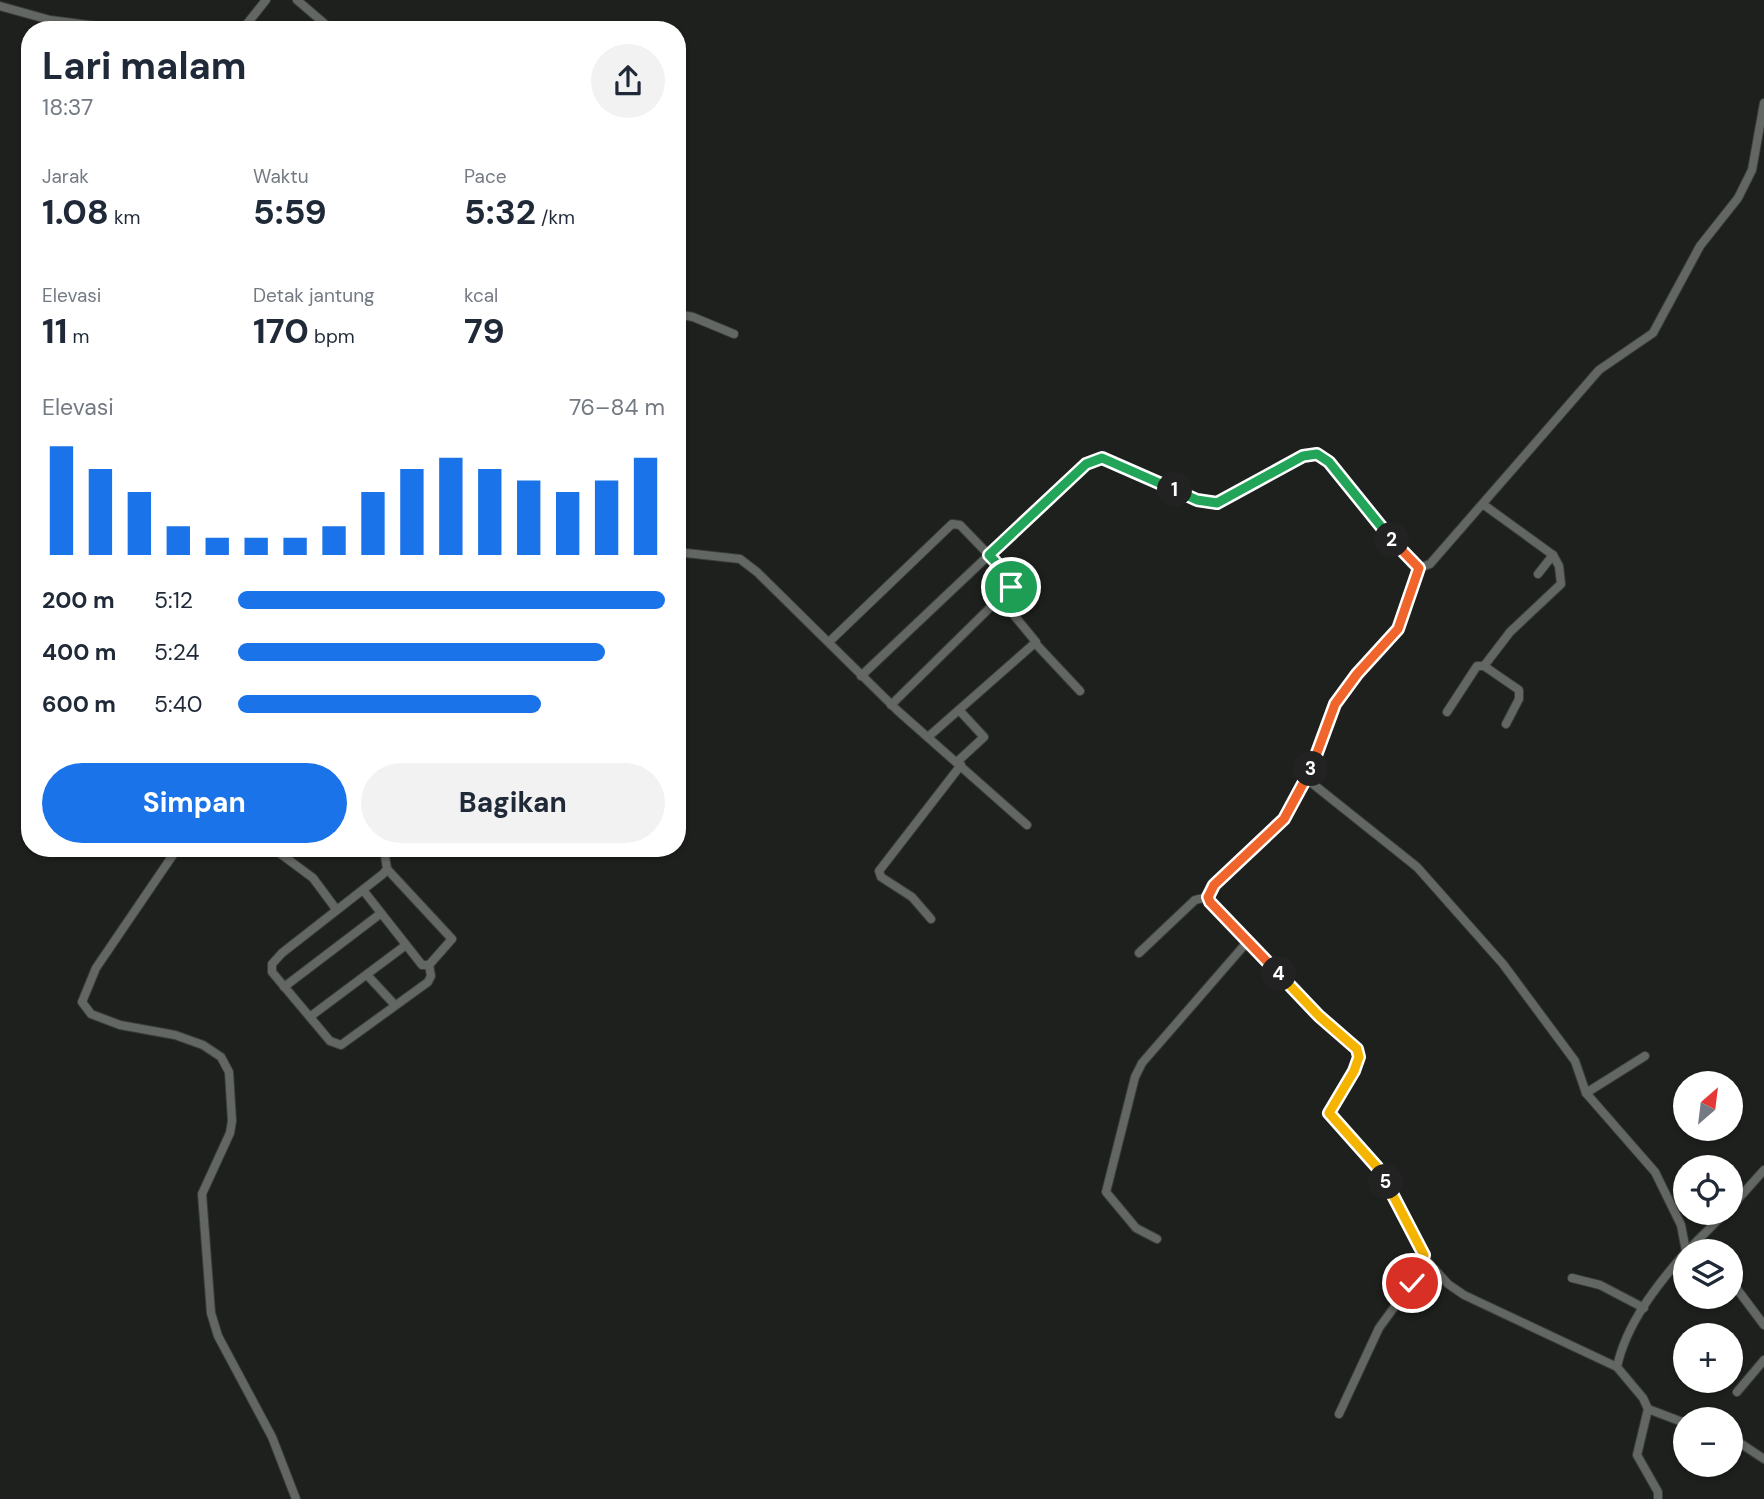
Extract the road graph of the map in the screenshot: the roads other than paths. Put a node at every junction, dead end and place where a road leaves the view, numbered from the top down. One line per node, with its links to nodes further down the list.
1 (266, 0): 5 (street)
2 (297, 0): 6 (street)
3 (0, 6): 4 (street)
4 (58, 21)
5 (249, 21)
6 (322, 21)
7 (1764, 103): 10 (street)
8 (686, 316): 9 (street)
9 (734, 334)
10 (1484, 505): 13 (street); 14 (street)
11 (686, 553): 17 (street)
12 (989, 555): 14 (street); 16 (street); 17 (street); 20 (street)
13 (1553, 555): 15 (street); 19 (street)
14 (1419, 568): 28 (street)
15 (1538, 574)
16 (999, 597): 18 (street); 22 (street)
17 (829, 642): 20 (street)
18 (1035, 643): 21 (street); 23 (street)
19 (1484, 666): 24 (street); 25 (street)
20 (861, 676): 22 (street)
21 (1080, 691)
22 (891, 705): 26 (street)
23 (959, 710): 26 (street); 27 (street)
24 (1447, 712)
25 (1506, 724)
26 (928, 737): 27 (street)
27 (959, 763): 29 (street); 38 (street)
28 (1308, 780): 35 (street); 48 (street)
29 (1027, 825)
30 (172, 857): 71 (street)
31 (285, 857): 36 (street)
32 (385, 857): 33 (street)
33 (387, 869): 34 (street); 42 (street)
34 (363, 890): 36 (street); 37 (street)
35 (1208, 897): 39 (street); 41 (street)
36 (336, 909): 44 (street)
37 (380, 914): 40 (street); 44 (street)
38 (931, 919)
39 (1248, 942): 52 (street); 55 (street)
40 (405, 946): 42 (street); 43 (street)
41 (1139, 953)
42 (429, 965): 45 (street)
43 (368, 976): 45 (street); 46 (street)
44 (284, 987): 46 (street)
45 (394, 1004): 46 (street)
46 (311, 1016)
47 (1645, 1056): 48 (street)
48 (1586, 1093): 53 (street)
49 (1764, 1170): 50 (street)
50 (1743, 1194)
51 (1713, 1225): 54 (street)
52 (1157, 1239)
53 (1684, 1239)
54 (1699, 1239)
55 (1424, 1255): 64 (street); 67 (street)
56 (1673, 1267): 59 (street)
57 (1572, 1278): 59 (street)
58 (1743, 1298): 61 (street)
59 (1644, 1308): 64 (street)
60 (1764, 1310): 61 (street)
61 (1755, 1316): 62 (street)
62 (1764, 1325)
63 (1764, 1360): 65 (street)
64 (1617, 1367): 66 (street)
65 (1743, 1385)
66 (1648, 1409): 68 (street); 72 (street)
67 (1339, 1414)
68 (1673, 1418)
69 (1743, 1445): 70 (street)
70 (1764, 1459)
71 (296, 1499)
72 (1658, 1499)

